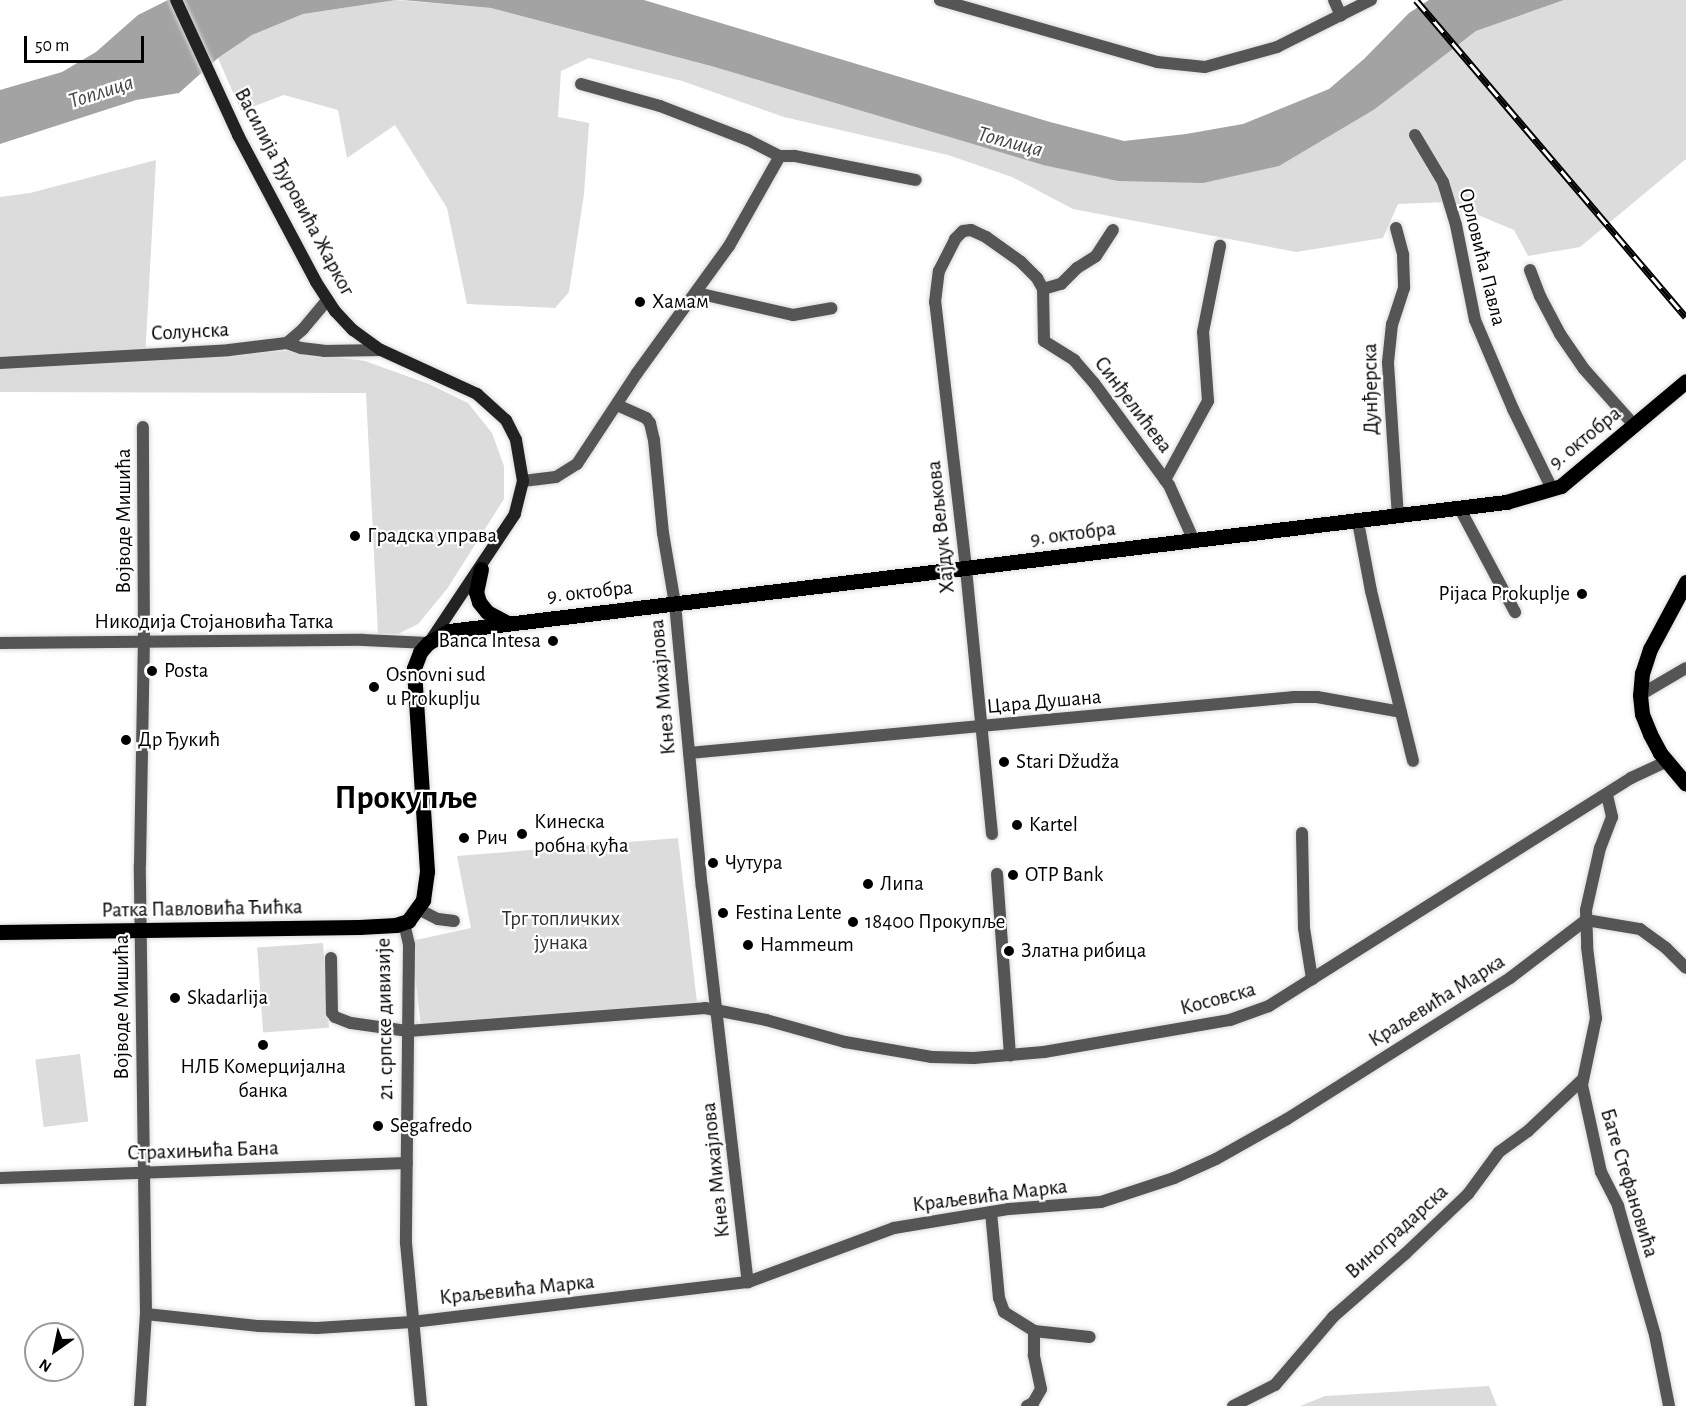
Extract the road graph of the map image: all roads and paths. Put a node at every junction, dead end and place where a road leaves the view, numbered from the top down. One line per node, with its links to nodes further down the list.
1 (176, 0): 16 (main road, Василија Ђуровића Жарког)
2 (940, 0): 5 (street)
3 (1334, 0): 5 (street)
4 (1371, 0): 5 (street)
5 (1341, 16)
6 (581, 84): 8 (street)
7 (1415, 135): 27 (street, Орловића Павла)
8 (780, 156): 9 (street); 15 (street)
9 (916, 180)
10 (1396, 228): 29 (street, Дунђерска)
11 (1113, 230): 14 (street)
12 (1220, 246): 25 (street)
13 (1530, 270): 23 (street)
14 (1042, 289): 25 (street, Синђелићева); 33 (street, Хајдук Вељкова)
15 (697, 293): 17 (street); 22 (street)
16 (327, 300): 18 (street); 19 (main road, Василија Ђуровића Жарког)
17 (831, 308)
18 (287, 343): 19 (street, Солунска); 20 (street, Солунска)
19 (381, 350): 26 (main road, Василија Ђуровића Жарког)
20 (0, 363)
21 (1686, 381): 23 (main road, 9. октобра)
22 (617, 405): 26 (street); 35 (street, Кнез Михајлова)
23 (1634, 425): 27 (main road, 9. октобра)
24 (143, 427): 38 (street, Војводе Мишића)
25 (1165, 480): 31 (street, Синђелићева)
26 (523, 482): 32 (main road, Василија Ђуровића Жарког)
27 (1552, 489): 28 (main road, 9. октобра)
28 (1460, 509): 29 (main road, 9. октобра); 36 (street)
29 (1398, 516): 30 (main road, 9. октобра)
30 (1358, 522): 31 (main road, 9. октобра); 43 (street)
31 (1194, 541): 33 (main road, 9. октобра)
32 (481, 568): 37 (main road); 40 (main road, Василија Ђуровића Жарког)
33 (966, 568): 35 (main road, 9. октобра); 44 (street, Хајдук Вељкова)
34 (1686, 582): 42 (main road)
35 (675, 604): 37 (main road, 9. октобра); 45 (street, Кнез Михајлова)
36 (1515, 612)
37 (508, 623): 40 (main road, 9. октобра)
38 (144, 642): 39 (street, Никодија Стојановића Татка); 40 (street, Никодија Стојановића Татка); 58 (street, Војводе Мишића)
39 (0, 643)
40 (428, 643): 53 (main road, 21. српске дивизије)
41 (1686, 668): 42 (street)
42 (1640, 695): 47 (main road)
43 (1401, 712): 44 (street, Цара Душана); 46 (street)
44 (980, 726): 45 (street, Цара Душана); 51 (street, Хајдук Вељкова)
45 (689, 753): 62 (street, Кнез Михајлова)
46 (1413, 761)
47 (1667, 761): 48 (main road); 49 (street, Косовска)
48 (1686, 784)
49 (1607, 795): 54 (street, Бате Стефановића); 61 (street, Косовска)
50 (1302, 833): 61 (street)
51 (992, 834)
52 (997, 874): 64 (street)
53 (418, 909): 55 (street); 56 (main road, 21. српске дивизије)
54 (1586, 920): 60 (street); 65 (street, Бате Стефановића); 69 (street, Краљевића Марка)
55 (454, 921)
56 (404, 923): 58 (main road, Ратка Павловића Ћићка); 63 (street, 21. српске дивизије)
57 (0, 932): 58 (main road, Ратка Павловића Ћићка)
58 (141, 932): 67 (street, Војводе Мишића)
59 (331, 958): 63 (street)
60 (1686, 968)
61 (1312, 979): 64 (street, Косовска)
62 (717, 1009): 63 (street); 64 (street, Косовска); 70 (street, Кнез Михајлова)
63 (408, 1031): 66 (street, 21. српске дивизије)
64 (1010, 1056)
65 (1582, 1080): 78 (street, Виноградарска); 79 (street, Бате Стефановића)
66 (407, 1163): 67 (street, Страхињића Бана); 72 (street, 21. српске дивизије)
67 (142, 1172): 68 (street, Страхињића Бана); 71 (street, Војводе Мишића)
68 (0, 1178)
69 (991, 1212): 70 (street, Краљевића Марка); 73 (street)
70 (748, 1282): 72 (street, Краљевића Марка)
71 (146, 1314): 72 (street, Краљевића Марка); 75 (street, Војводе Мишића)
72 (412, 1322): 76 (street, 21. српске дивизије)
73 (1034, 1331): 74 (street); 77 (street)
74 (1090, 1338)
75 (140, 1406)
76 (421, 1406)
77 (1028, 1406)
78 (1233, 1406)
79 (1669, 1406)

